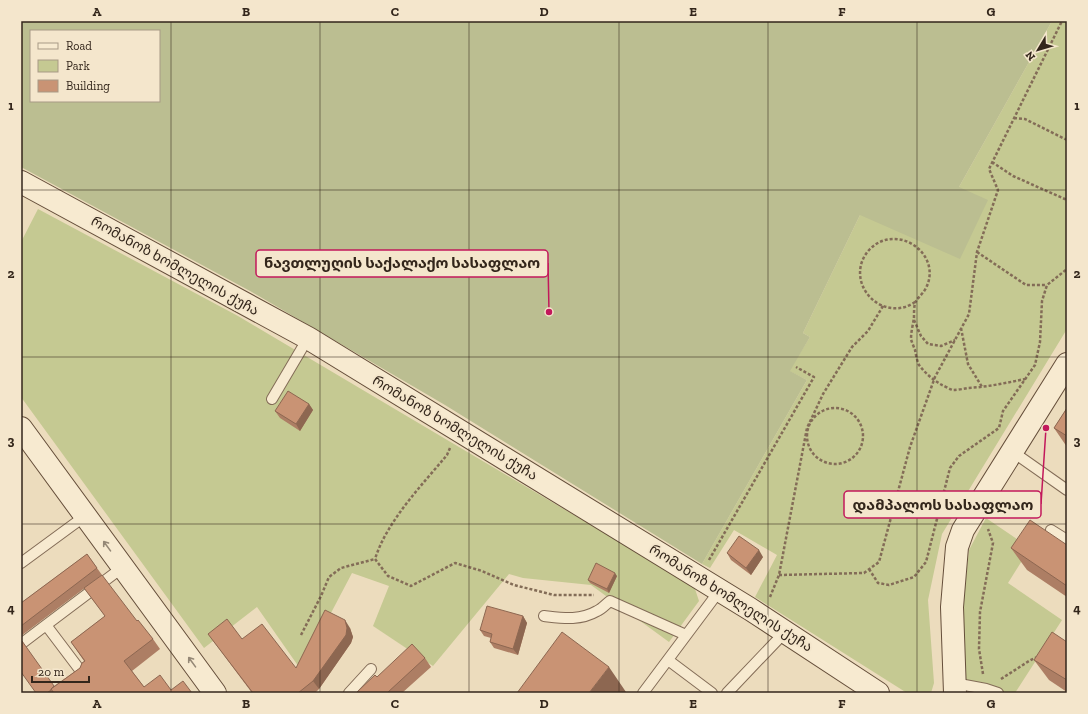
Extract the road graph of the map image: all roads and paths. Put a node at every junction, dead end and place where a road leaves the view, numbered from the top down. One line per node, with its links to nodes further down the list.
1 (1062, 21): 2 (path)
2 (1014, 118): 3 (path); 4 (path)
3 (1067, 140)
4 (992, 162): 6 (path); 7 (path)
5 (21, 182): 14 (street, რომანოზ ხომლელის ქუჩა)
6 (1067, 200)
7 (977, 252): 9 (path); 13 (path)
8 (1067, 269): 9 (path)
9 (1047, 285): 18 (path)
10 (915, 302): 11 (path); 11 (path); 12 (path)
11 (883, 306): 23 (path)
12 (913, 319): 15 (path); 19 (path)
13 (961, 328): 15 (path); 20 (path)
14 (308, 338): 21 (lane); 24 (street, რომანოზ ხომლელის ქუჩა)
15 (955, 340): 19 (path)
16 (1067, 364): 25 (street)
17 (796, 367): 36 (path)
18 (1024, 378): 20 (path); 34 (path)
19 (934, 380): 20 (path); 34 (path)
20 (982, 387)
21 (272, 399)
22 (21, 428): 28 (street)
23 (807, 428): 23 (path); 35 (path)
24 (458, 429): 31 (path); 36 (street, რომანოზ ხომლელის ქუჩა)
25 (1013, 452): 26 (lane); 27 (street)
26 (1067, 490)
27 (980, 503): 50 (street); 51 (path)
28 (85, 516): 32 (lane); 33 (street, one-way to 28)
29 (1051, 530): 30 (lane)
30 (1067, 540)
31 (375, 559): 38 (path); 43 (path)
32 (21, 563)
33 (123, 567): 41 (lane); 52 (street, one-way to 33)
34 (869, 569): 35 (path)
35 (779, 575): 40 (path)
36 (699, 578): 37 (street, რომანოზ ხომლელის ქუჩა)
37 (720, 590): 40 (street, რომანოზ ხომლელის ქუჩა); 44 (lane)
38 (610, 601): 39 (lane); 44 (lane)
39 (544, 616)
40 (762, 616): 42 (street, რომანოზ ხომლელის ქუჩა)
41 (46, 625): 45 (lane); 49 (lane)
42 (786, 631): 56 (lane); 57 (street, რომანოზ ხომლელის ქუჩა)
43 (301, 635)
44 (686, 636): 47 (lane)
45 (21, 644)
46 (1042, 655): 51 (path)
47 (668, 660): 54 (lane); 55 (lane)
48 (371, 669): 53 (lane)
49 (83, 674)
50 (954, 688): 51 (lane)
51 (986, 689): 58 (lane)
52 (215, 693)
53 (349, 693)
54 (643, 693)
55 (712, 693)
56 (727, 693)
57 (878, 693)
58 (998, 693)

